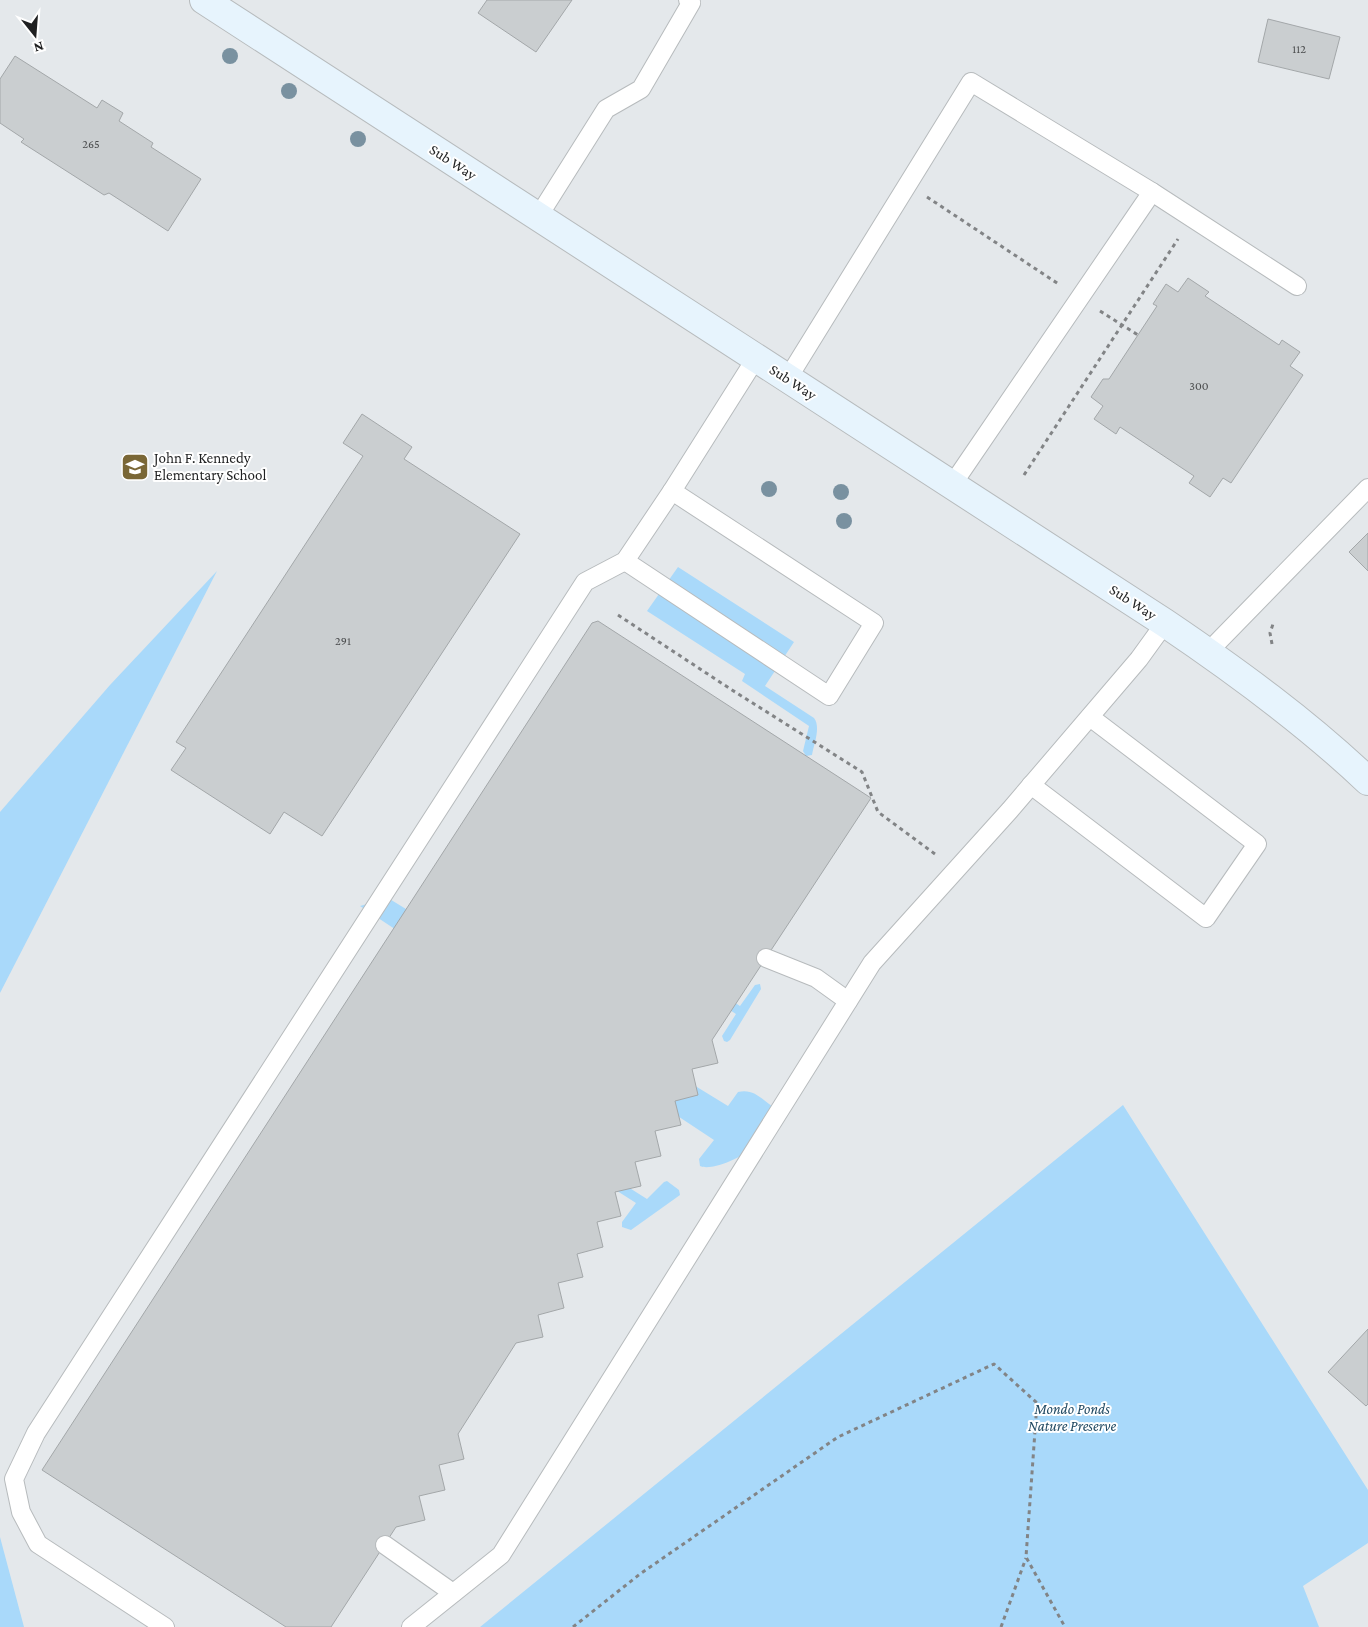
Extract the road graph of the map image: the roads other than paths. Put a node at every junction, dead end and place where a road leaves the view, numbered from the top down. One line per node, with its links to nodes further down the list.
1 (204, 0): 4 (main road, Sub Way)
2 (688, 0): 4 (lane)
3 (1152, 192): 5 (lane); 7 (lane); 8 (lane)
4 (538, 217): 6 (main road, Sub Way)
5 (1297, 286)
6 (756, 358): 7 (main road, Sub Way); 10 (lane)
7 (788, 378): 8 (main road, Sub Way)
8 (952, 485): 12 (main road, Sub Way)
9 (1368, 488): 13 (lane)
10 (672, 491): 11 (lane); 11 (lane)
11 (625, 561): 21 (lane)
12 (1165, 623): 13 (main road, Sub Way); 14 (lane)
13 (1208, 652): 15 (main road, Sub Way)
14 (1090, 717): 16 (lane); 16 (lane)
15 (1368, 781)
16 (1032, 785): 18 (lane)
17 (766, 958): 18 (lane)
18 (848, 1001): 20 (lane)
19 (385, 1545): 20 (lane)
20 (453, 1593): 22 (lane)
21 (165, 1627)
22 (410, 1627)

